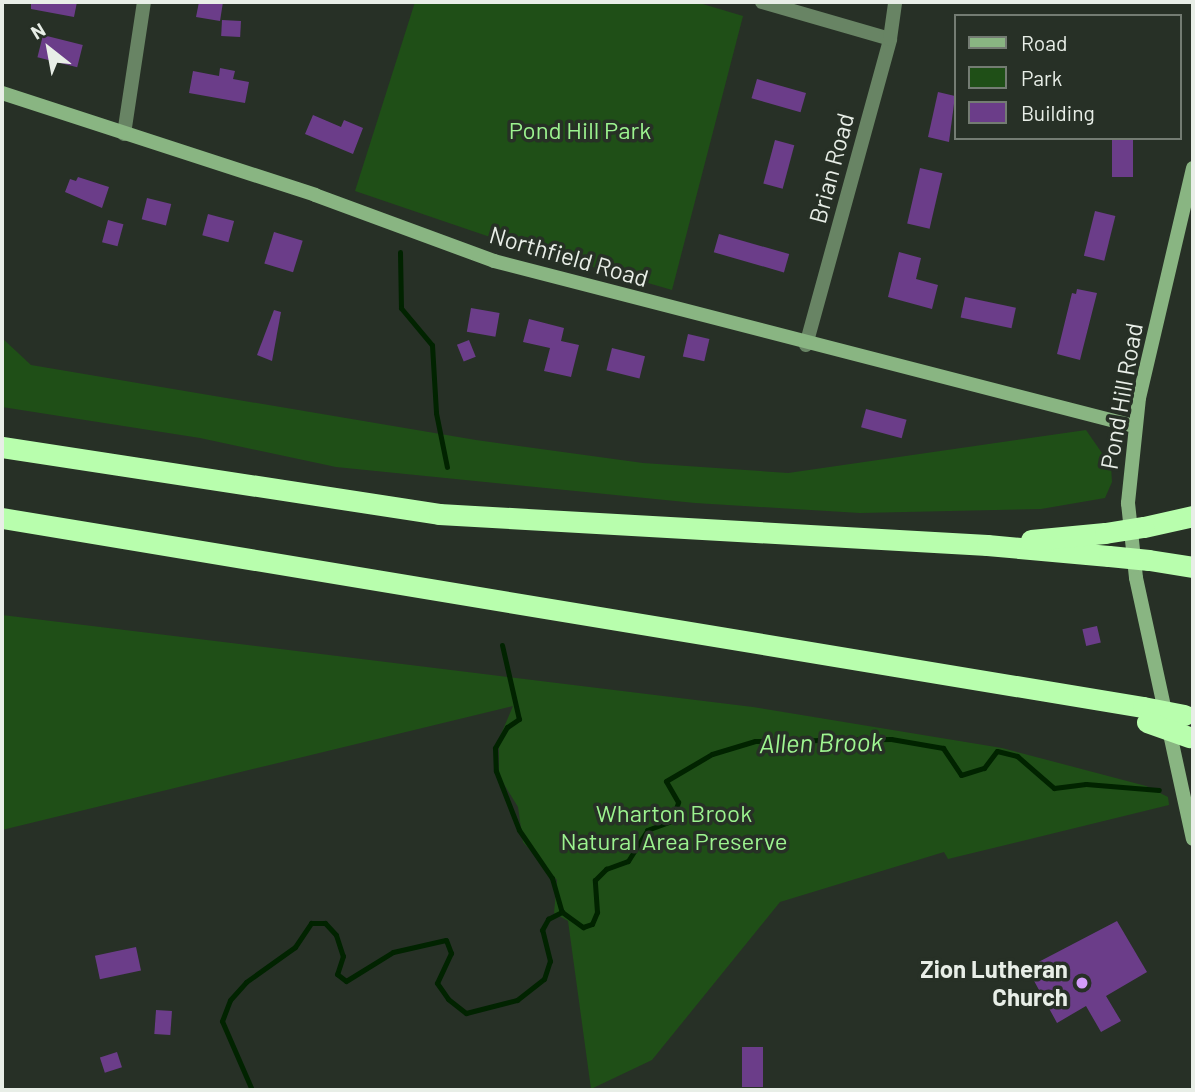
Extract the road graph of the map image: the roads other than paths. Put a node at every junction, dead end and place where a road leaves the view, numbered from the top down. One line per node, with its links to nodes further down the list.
1 (144, 2): 6 (street)
2 (762, 2): 4 (street)
3 (895, 2): 4 (street, Brian Road)
4 (890, 39): 8 (street, Brian Road)
5 (2, 93): 6 (street, Northfield Road)
6 (124, 134): 8 (street, Northfield Road)
7 (1193, 168): 9 (street, Pond Hill Road)
8 (806, 345): 9 (street, Northfield Road)
9 (1134, 425): 16 (street, Pond Hill Road)
10 (2, 447): 13 (highway)
11 (1193, 516): 13 (highway, bridge)
12 (2, 518): 15 (highway, bridge)
13 (987, 545): 14 (highway, bridge)
14 (1193, 567)
15 (1190, 727)
16 (1193, 839)

